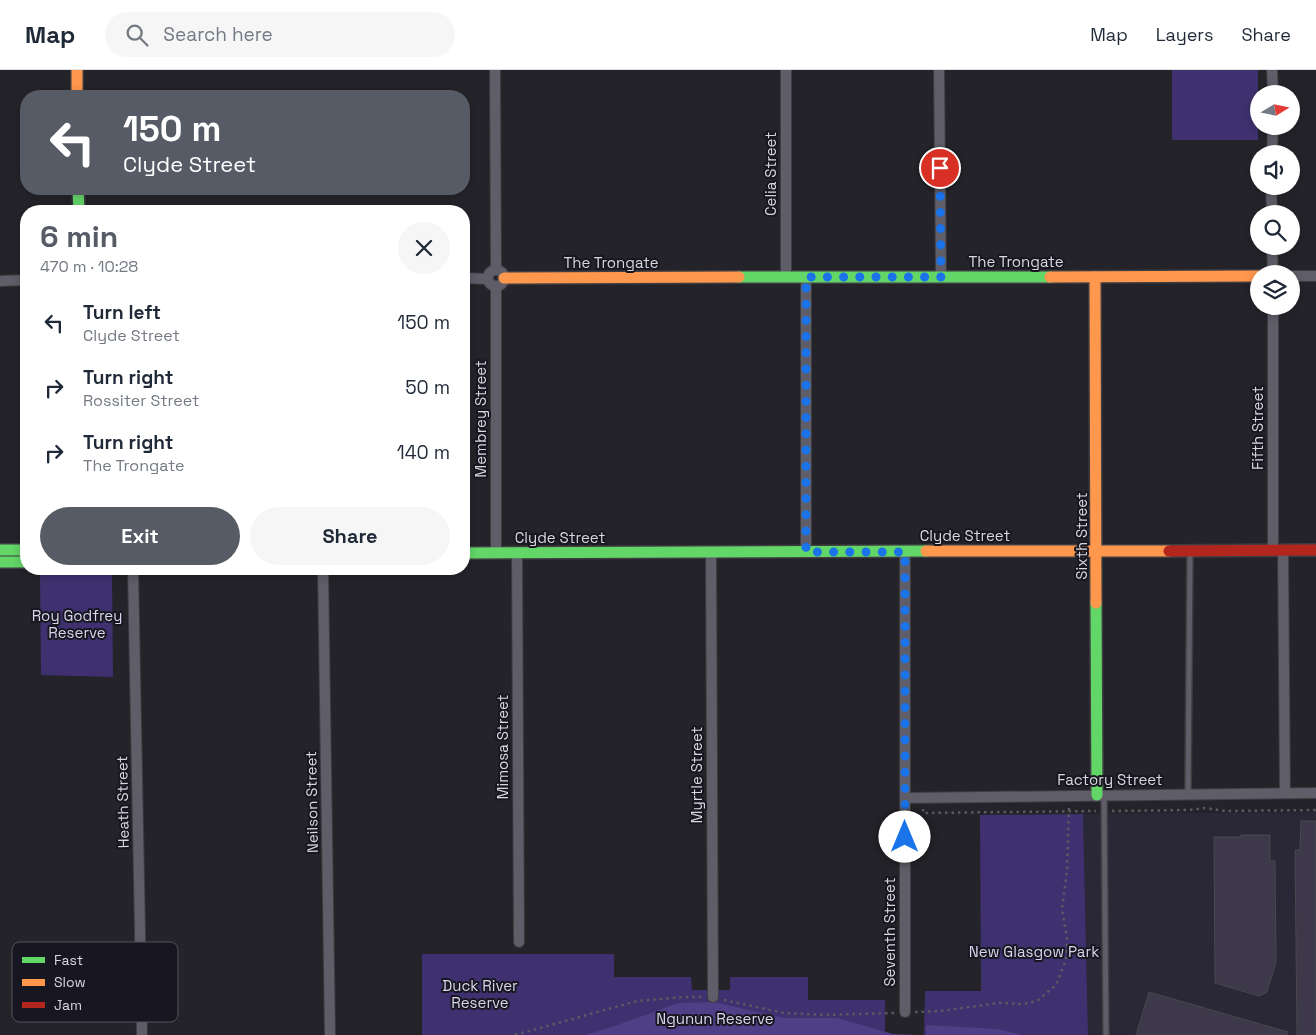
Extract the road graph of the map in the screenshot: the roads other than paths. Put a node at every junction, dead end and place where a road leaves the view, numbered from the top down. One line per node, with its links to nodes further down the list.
1 (77, 70): 7 (street)
2 (496, 70): 16 (street, Membrey Street)
3 (786, 70): 11 (street, Celia Street)
4 (939, 70): 13 (street)
5 (1272, 70): 6 (street)
6 (1273, 85)
7 (77, 90)
8 (1250, 276): 14 (street, The Trongate)
9 (1300, 276): 10 (street)
10 (1316, 276)
11 (786, 277): 12 (street, The Trongate); 16 (street, The Trongate)
12 (806, 277): 13 (street, The Trongate); 27 (street)
13 (941, 277): 14 (street, The Trongate)
14 (1095, 277): 24 (street, Sixth Street)
15 (470, 278): 16 (street, The Trongate)
16 (496, 278): 30 (street, Membrey Street)
17 (20, 280): 18 (street)
18 (0, 281)
19 (1273, 315): 22 (street, Fifth Street)
20 (0, 550): 21 (street)
21 (20, 550)
22 (1278, 550): 23 (street, Clyde Street); 25 (street, Clyde Street); 37 (street, Fifth Street)
23 (1316, 550)
24 (1097, 551): 25 (street, Clyde Street); 28 (street, Clyde Street); 39 (street, Sixth Street)
25 (1190, 551): 38 (lane)
26 (711, 552): 27 (street, Clyde Street); 31 (street, Clyde Street); 43 (street, Myrtle Street)
27 (806, 552): 28 (street, Clyde Street)
28 (905, 552): 40 (street, Seventh Street)
29 (470, 553): 30 (street, Clyde Street)
30 (496, 553): 31 (street, Clyde Street)
31 (517, 553): 42 (street, Mimosa Street)
32 (0, 562): 33 (street)
33 (20, 562)
34 (133, 575): 41 (street, Heath Street)
35 (323, 575): 47 (street, Neilson Street)
36 (1316, 792): 37 (street, Factory Street)
37 (1285, 793): 38 (street, Factory Street)
38 (1188, 794): 39 (street, Factory Street)
39 (1101, 795): 40 (street, Factory Street); 48 (lane)
40 (905, 798): 44 (street, Seventh Street)
41 (140, 942)
42 (519, 942)
43 (713, 997)
44 (905, 1012)
45 (142, 1022): 46 (street, Heath Street)
46 (142, 1035)
47 (330, 1035)
48 (1106, 1035)

